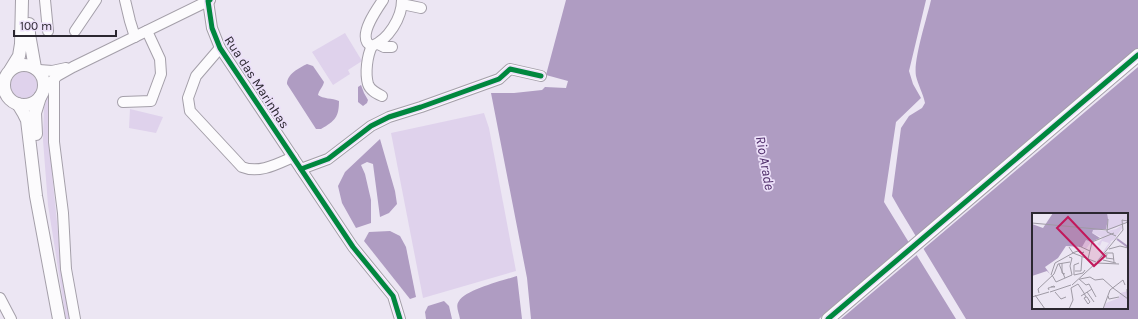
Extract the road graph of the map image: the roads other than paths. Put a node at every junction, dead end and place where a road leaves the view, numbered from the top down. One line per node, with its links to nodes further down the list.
1 (22, 0): 21 (main road)
2 (28, 0): 20 (main road)
3 (45, 0): 10 (street)
4 (96, 0): 11 (street)
5 (125, 0): 13 (street)
6 (209, 0): 12 (street); 16 (street, Rua das Marinhas)
7 (383, 0): 14 (street)
8 (402, 2): 9 (street); 14 (street)
9 (421, 8)
10 (48, 31)
11 (75, 31)
12 (148, 31): 13 (street); 27 (street)
13 (135, 36): 19 (street)
14 (373, 47): 15 (street); 18 (street); 25 (street)
15 (392, 47)
16 (220, 48): 28 (street, Rua das Marinhas); 28 (street)
17 (1138, 55): 36 (main road)
18 (377, 58)
19 (74, 67): 20 (street); 23 (street)
20 (37, 69): 21 (main road); 24 (main road)
21 (5, 76): 26 (main road)
22 (541, 76): 29 (street)
23 (54, 79): 24 (street); 34 (street)
24 (42, 94): 26 (main road); 30 (main road)
25 (382, 96)
26 (9, 101): 30 (main road)
27 (123, 102)
28 (292, 156): 29 (street, Rua das Marinhas)
29 (301, 169): 35 (street, Rua das Marinhas)
30 (46, 247): 33 (main road)
31 (0, 298): 32 (street)
32 (11, 319)
33 (59, 319)
34 (75, 319)
35 (400, 319)
36 (828, 319)

